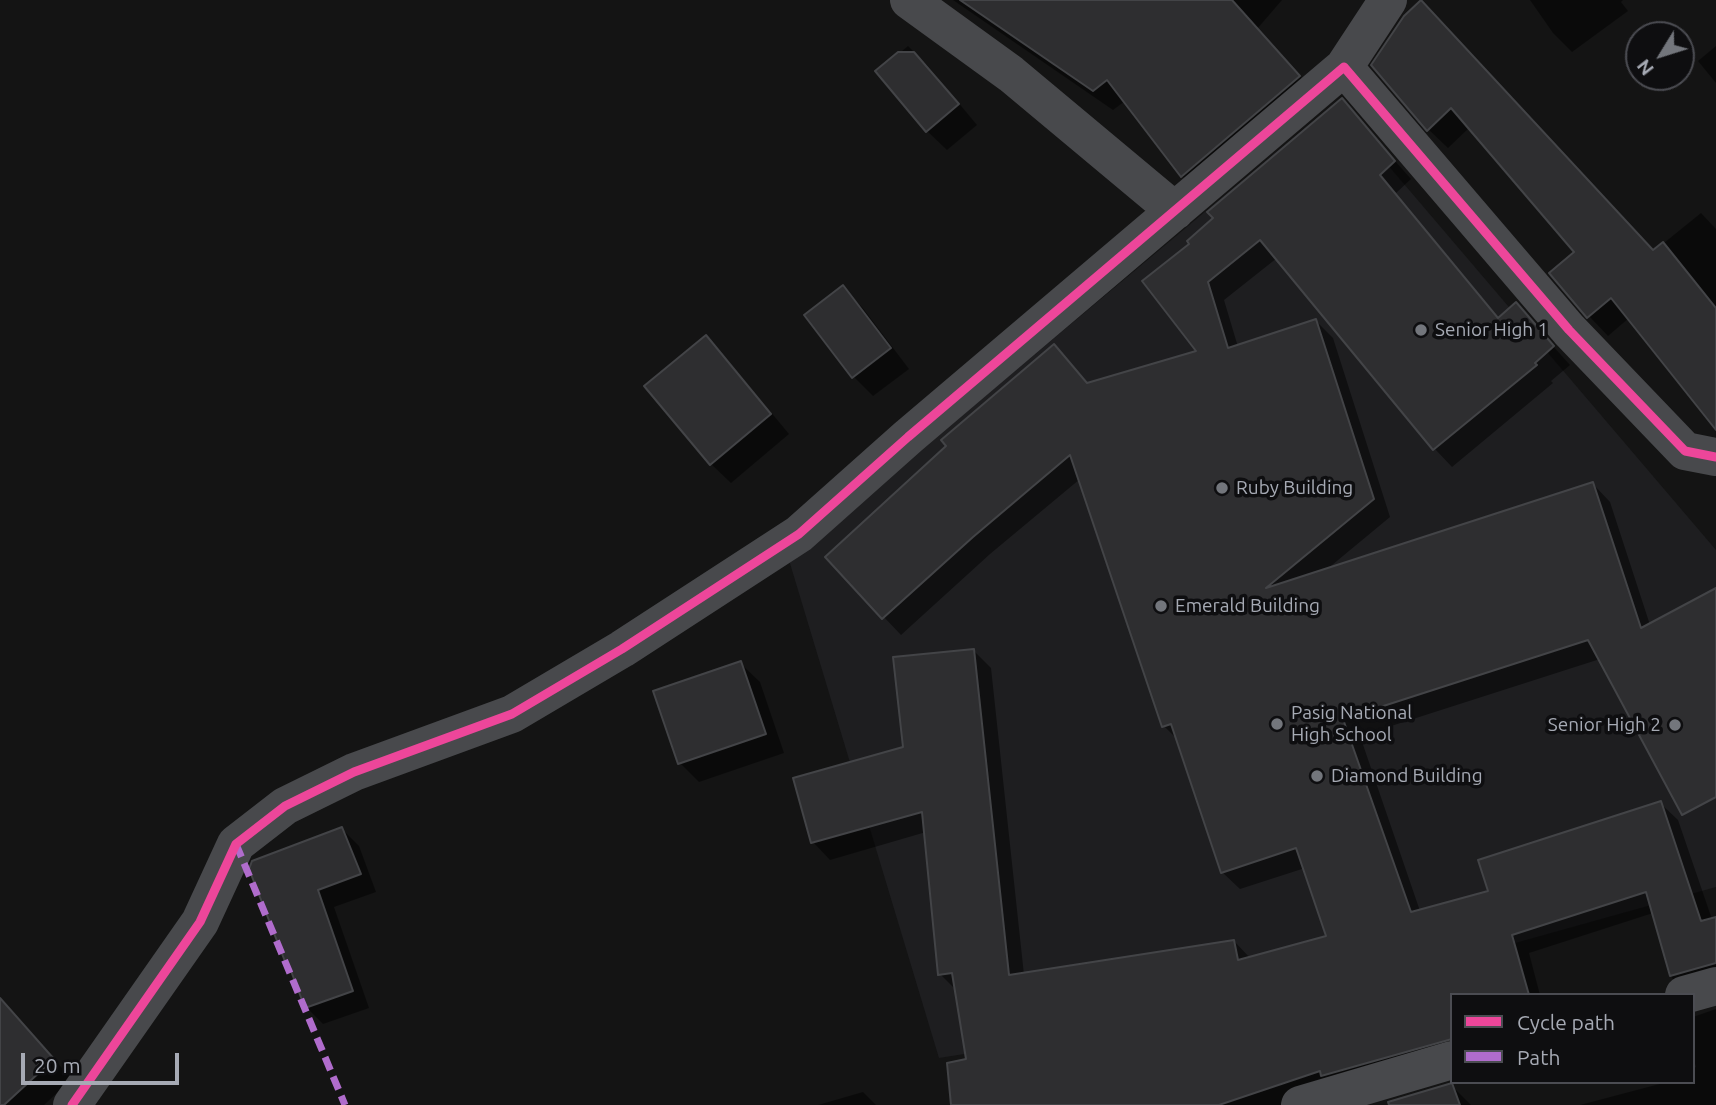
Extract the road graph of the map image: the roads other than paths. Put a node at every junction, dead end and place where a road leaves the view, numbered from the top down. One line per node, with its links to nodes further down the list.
1 (909, 0): 4 (street)
2 (1388, 0): 3 (street)
3 (1344, 67): 4 (street); 5 (street)
4 (1175, 211): 9 (street)
5 (1716, 457)
6 (1716, 986): 7 (street)
7 (1691, 993)
8 (1450, 1061): 10 (street)
9 (72, 1105)
10 (1300, 1105)

